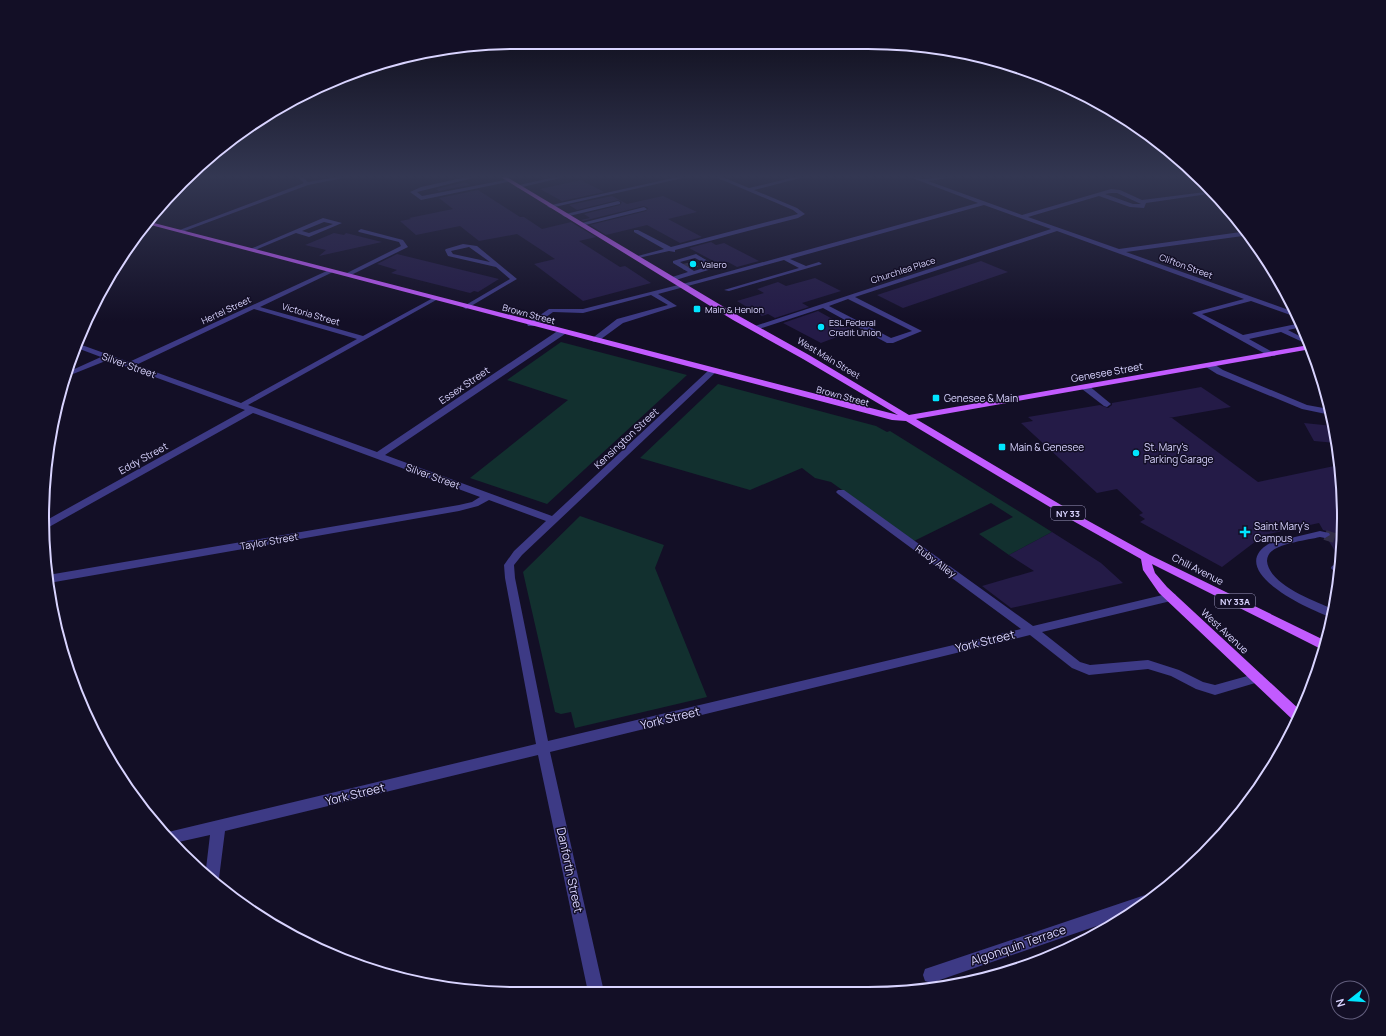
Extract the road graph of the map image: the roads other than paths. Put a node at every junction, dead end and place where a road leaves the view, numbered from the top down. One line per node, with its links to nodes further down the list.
1 (153, 224): 10 (main road, Brown Street)
2 (198, 224): 10 (street)
3 (312, 224): 11 (street)
4 (336, 224): 11 (street)
5 (581, 224): 18 (main road, West Main Street / NY 33)
6 (768, 224): 16 (street)
7 (907, 224): 20 (street)
8 (1044, 224): 9 (street, Clifton Street)
9 (1058, 229): 17 (street, Clifton Street); 31 (street, Churchlea Place)
10 (180, 231): 15 (main road, Brown Street)
11 (295, 231): 15 (street)
12 (361, 231): 26 (street)
13 (636, 231): 16 (street)
14 (1241, 234): 17 (street)
15 (251, 250): 24 (main road, Brown Street)
16 (670, 250): 18 (street); 19 (street)
17 (1119, 251): 33 (street, Clifton Street)
18 (636, 258): 27 (main road, West Main Street / NY 33)
19 (687, 258): 25 (street); 25 (street)
20 (786, 258): 23 (street); 28 (street)
21 (496, 264): 21 (street); 36 (street)
22 (818, 264): 23 (street)
23 (805, 268): 29 (street)
24 (331, 271): 26 (main road, Brown Street); 35 (street, Hertel Street)
25 (693, 273): 27 (street)
26 (347, 275): 32 (main road, Brown Street)
27 (671, 279): 28 (main road, West Main Street / NY 33)
28 (682, 286): 30 (street); 40 (main road, West Main Street / NY 33)
29 (727, 290)
30 (652, 293): 38 (street); 45 (street)
31 (849, 297): 34 (street, Churchlea Place); 34 (street)
32 (435, 299): 36 (main road, Brown Street); 43 (street)
33 (1252, 300): 37 (street, Clifton Street); 44 (street)
34 (823, 305): 40 (street, Churchlea Place)
35 (253, 307): 43 (street, Victoria Street); 51 (street, Hertel Street)
36 (466, 307): 38 (main road, Brown Street)
37 (1290, 313)
38 (531, 324): 42 (main road, Brown Street)
39 (1295, 326): 41 (street)
40 (753, 328): 60 (main road, West Main Street / NY 33)
41 (1281, 329): 44 (street); 46 (street)
42 (562, 332): 45 (main road, Brown Street); 61 (street, Essex Street)
43 (363, 338): 57 (street)
44 (1242, 338): 49 (street)
45 (594, 340): 53 (main road, Brown Street)
46 (1303, 344)
47 (82, 347): 50 (street, Silver Street)
48 (1305, 349): 49 (main road, Genesee Street)
49 (1272, 354): 52 (main road, Genesee Street)
50 (107, 357): 51 (street, Silver Street); 54 (street)
51 (129, 365): 57 (street, Silver Street)
52 (1209, 365): 55 (main road, Genesee Street); 59 (street)
53 (713, 372): 60 (main road, Brown Street); 64 (street, Kensington Street)
54 (72, 373)
55 (1085, 387): 56 (street); 60 (main road, Genesee Street)
56 (1107, 404)
57 (241, 406): 58 (street, Silver Street)
58 (252, 410): 61 (street, Silver Street); 65 (street, Eddy Street)
59 (1324, 411)
60 (907, 418): 67 (main road, West Main Street / NY 33)
61 (378, 456): 63 (street, Silver Street)
62 (840, 492): 71 (street, Ruby Alley)
63 (488, 496): 64 (street, Silver Street); 68 (street, Taylor Street)
64 (553, 520): 75 (street)
65 (49, 523)
66 (1325, 535): 70 (street)
67 (1146, 557): 69 (main road, West Avenue); 72 (main road, Chili Avenue / NY 33A)
68 (53, 578)
69 (1171, 597): 71 (street, York Street); 73 (main road, West Avenue)
70 (1327, 612)
71 (1031, 630): 73 (street, Ruby Alley); 75 (street, York Street)
72 (1320, 644)
73 (1258, 678): 74 (main road, West Avenue)
74 (1294, 713)
75 (543, 748): 76 (street, York Street); 81 (street, Danforth Street)
76 (218, 827): 77 (street, York Street); 78 (street)
77 (174, 837)
78 (213, 874)
79 (1130, 907): 80 (street, Algonquin Terrace)
80 (931, 975)
81 (595, 987)

